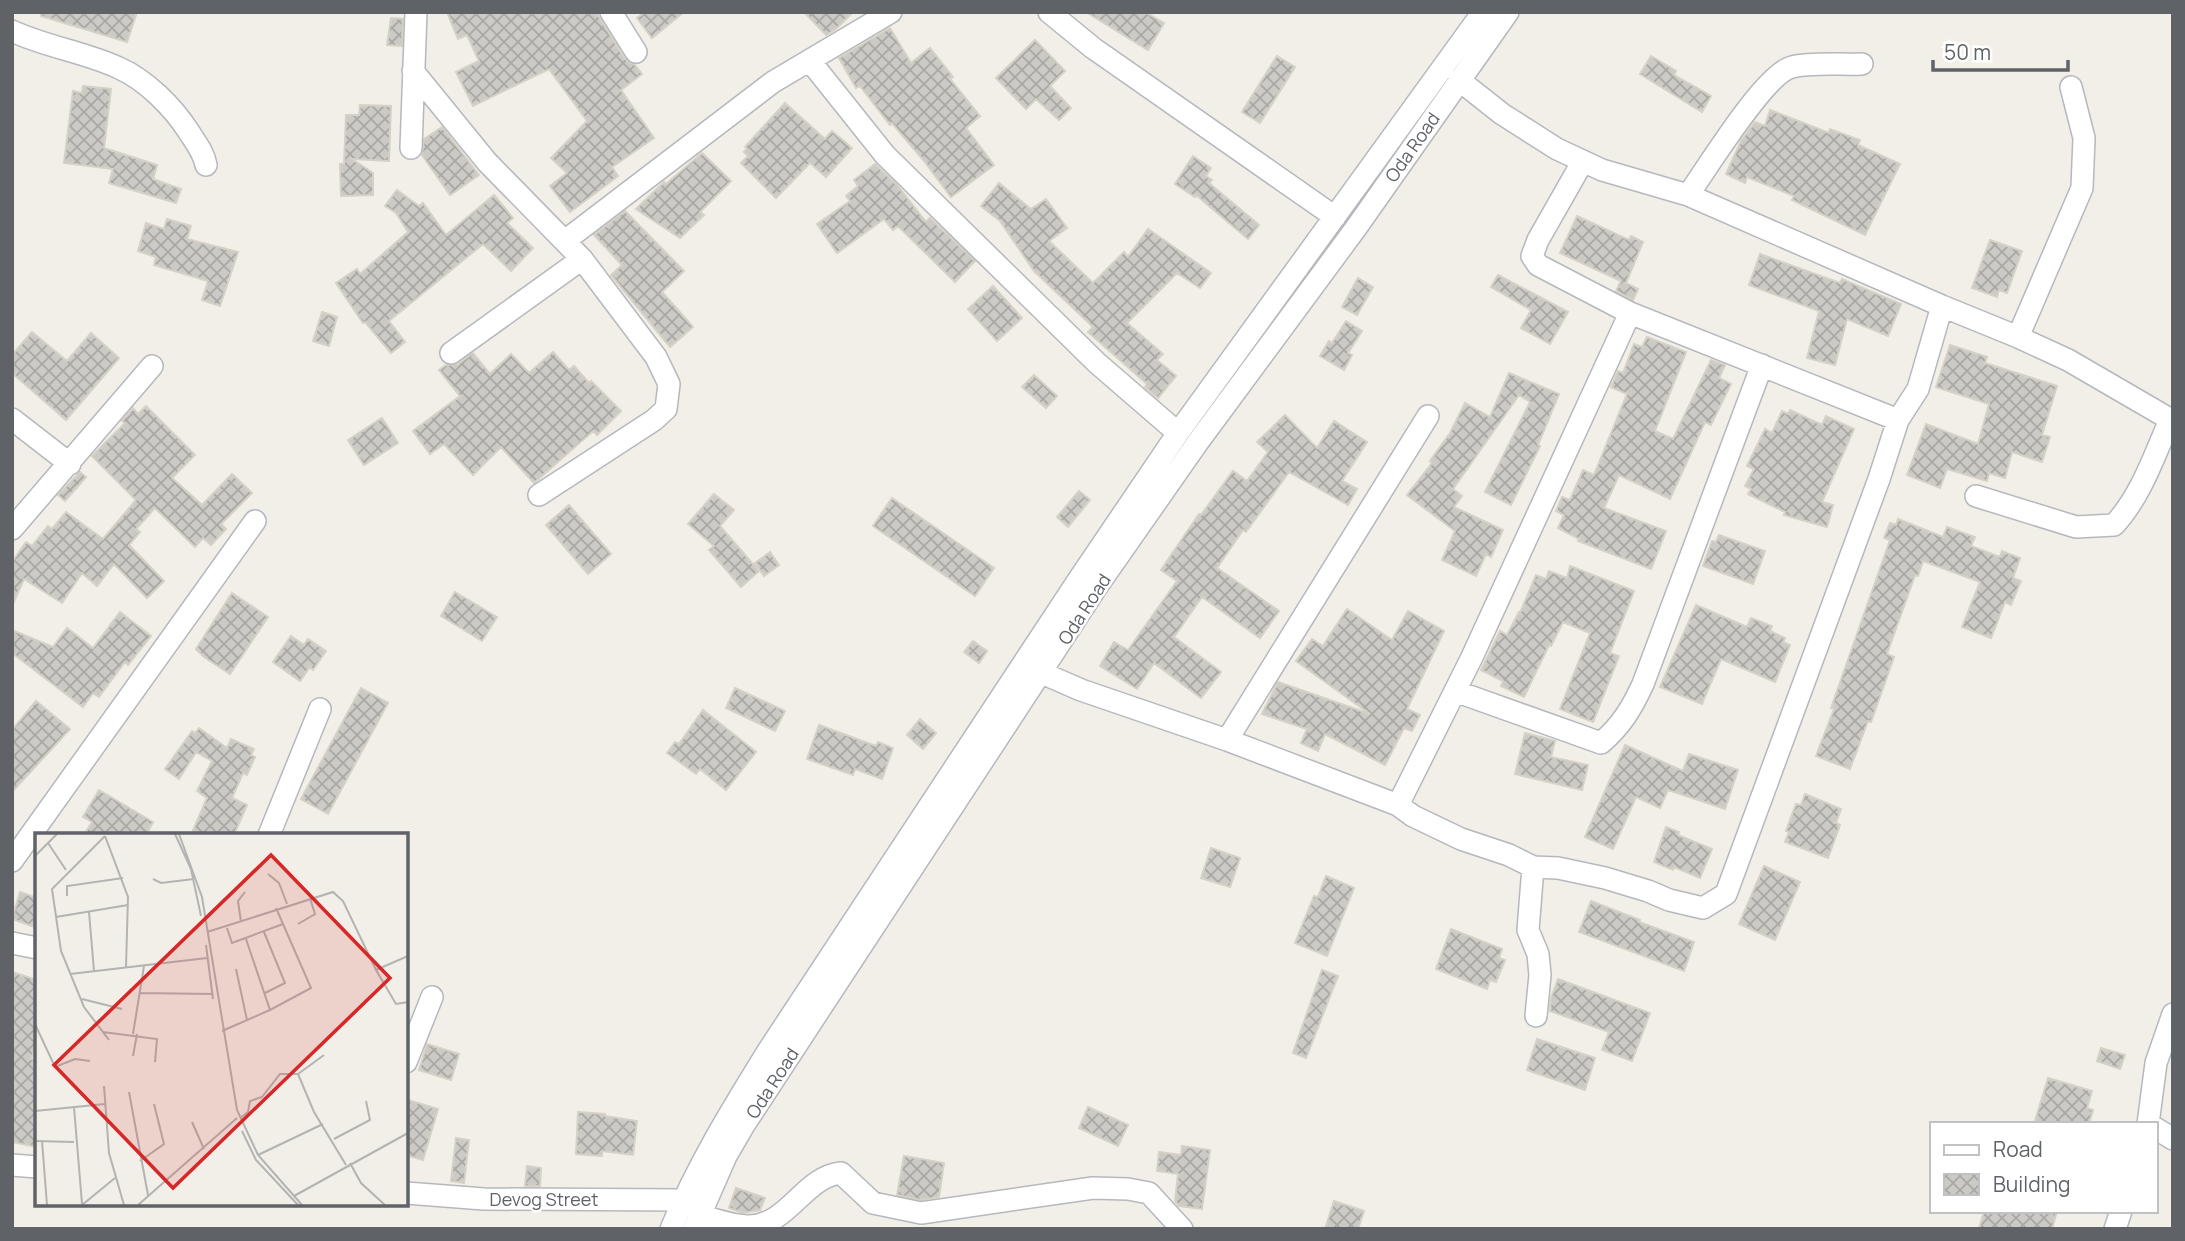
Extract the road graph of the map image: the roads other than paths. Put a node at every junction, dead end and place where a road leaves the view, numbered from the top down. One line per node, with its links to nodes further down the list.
1 (416, 12): 11 (street)
2 (611, 12): 8 (street)
3 (891, 12): 9 (street)
4 (1049, 12): 18 (street)
5 (1483, 12): 18 (street, Oda Road)
6 (1508, 12): 12 (street, Oda Road)
7 (12, 31): 16 (street)
8 (635, 51)
9 (810, 61): 19 (street); 31 (street)
10 (1862, 64): 17 (street)
11 (413, 71): 14 (street); 19 (street)
12 (1459, 80): 15 (street); 37 (street, Oda Road)
13 (2071, 87): 23 (street)
14 (411, 148)
15 (1583, 161): 17 (street); 22 (street)
16 (206, 165)
17 (1688, 195): 21 (street)
18 (1335, 217): 31 (street, Oda Road)
19 (566, 240): 20 (street)
20 (582, 259): 24 (street); 33 (street)
21 (1942, 306): 23 (street); 29 (street)
22 (1630, 313): 25 (street); 38 (street)
23 (2018, 337): 30 (street)
24 (451, 354)
25 (1762, 365): 29 (street); 38 (street)
26 (152, 366): 32 (street)
27 (1428, 416): 40 (street)
28 (12, 419): 32 (street)
29 (1898, 420): 44 (street)
30 (2172, 421): 34 (street)
31 (1178, 433): 57 (street, Oda Road)
32 (70, 464): 36 (street)
33 (539, 495)
34 (1976, 496)
35 (255, 521): 43 (street)
36 (12, 529)
37 (1042, 673): 40 (street); 58 (street, Oda Road)
38 (1455, 691): 41 (street)
39 (320, 709): 42 (street)
40 (1227, 740): 41 (street)
41 (1398, 805): 44 (street)
42 (270, 833)
43 (12, 862)
44 (1533, 867): 49 (street)
45 (12, 943): 46 (street)
46 (35, 948)
47 (432, 997): 50 (street)
48 (2173, 1014): 51 (street)
49 (1536, 1016)
50 (408, 1057)
51 (2148, 1122)
52 (2157, 1129): 53 (street)
53 (2173, 1139)
54 (12, 1165): 55 (street)
55 (35, 1167)
56 (408, 1194): 57 (street, Devog Street)
57 (683, 1200): 59 (street, Oda Road)
58 (696, 1222): 60 (street)
59 (671, 1229)
60 (1182, 1229)

